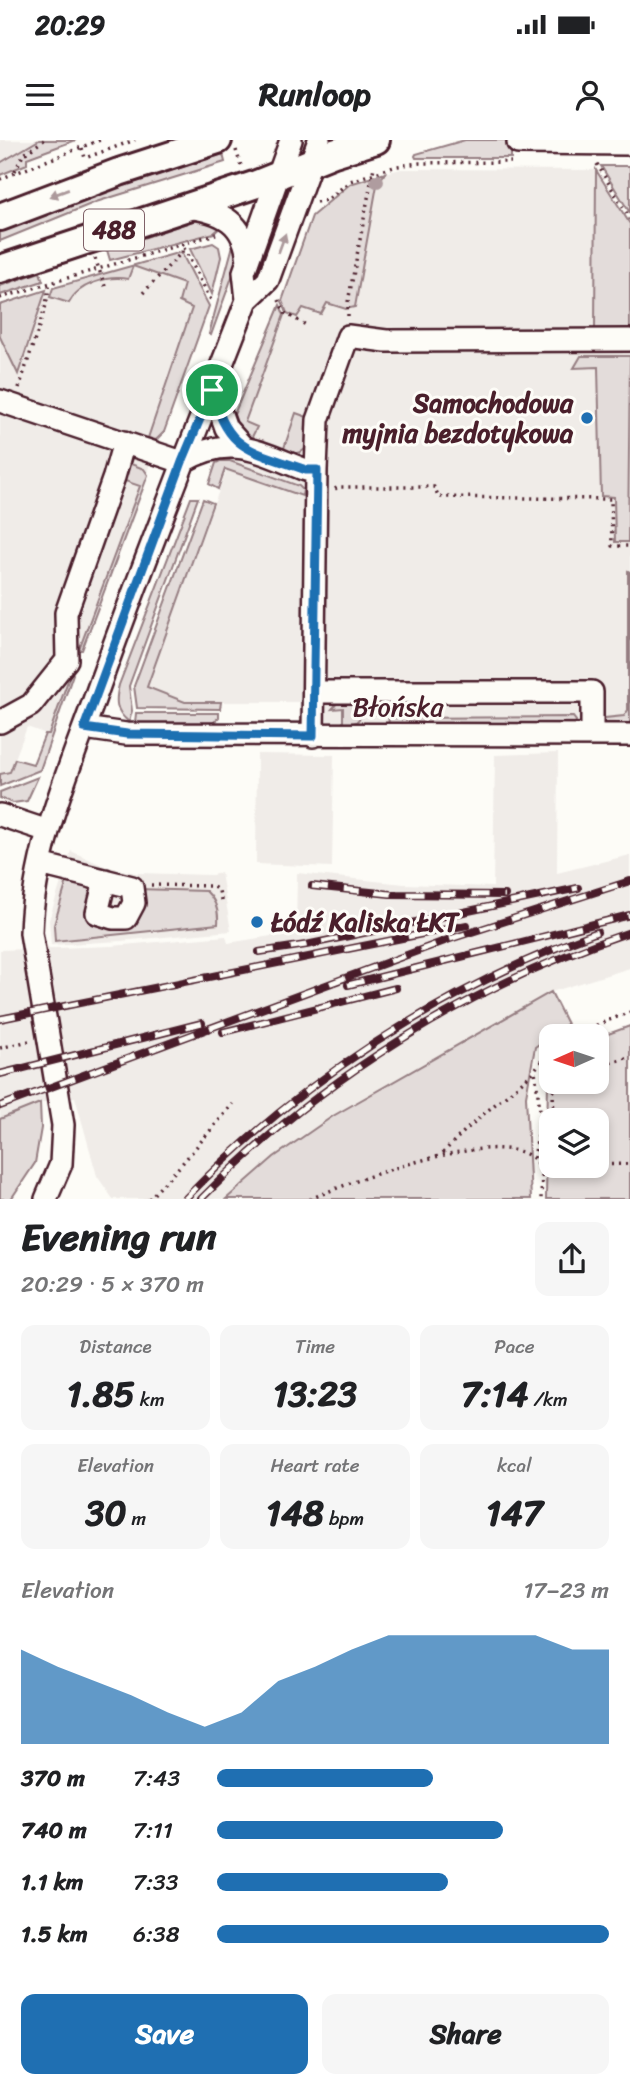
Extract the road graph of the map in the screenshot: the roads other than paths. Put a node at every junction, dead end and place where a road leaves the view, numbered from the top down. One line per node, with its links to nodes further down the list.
1 (218, 140): 9 (main road, 488, one-way to 9)
2 (292, 140): 7 (street)
3 (376, 140): 6 (main road, 488)
4 (518, 143): 5 (street)
5 (614, 146)
6 (315, 151): 7 (main road, 488); 12 (street, one-way to 6)
7 (279, 175): 8 (main road, 488); 10 (street)
8 (184, 206): 10 (street); 11 (main road, 488)
9 (0, 216)
10 (248, 261): 12 (street)
11 (0, 269)
12 (247, 300): 14 (street)
13 (630, 340): 19 (street)
14 (212, 390): 17 (street); 18 (street)
15 (8, 399): 16 (street)
16 (124, 442): 18 (street); 20 (street)
17 (243, 447): 18 (street); 19 (street)
18 (182, 462): 21 (street)
19 (317, 470): 22 (street)
20 (67, 660): 21 (street); 23 (street)
21 (103, 673): 24 (street)
22 (314, 692): 25 (street); 27 (street)
23 (0, 722)
24 (84, 728): 27 (street, Błońska); 29 (street)
25 (592, 734): 26 (street, Błońska); 27 (street, Błońska)
26 (630, 734)
27 (313, 736)
28 (0, 815): 29 (street)
29 (48, 831): 30 (street)
30 (40, 864): 31 (street); 32 (street)
31 (105, 880): 31 (street)
32 (46, 1199)

